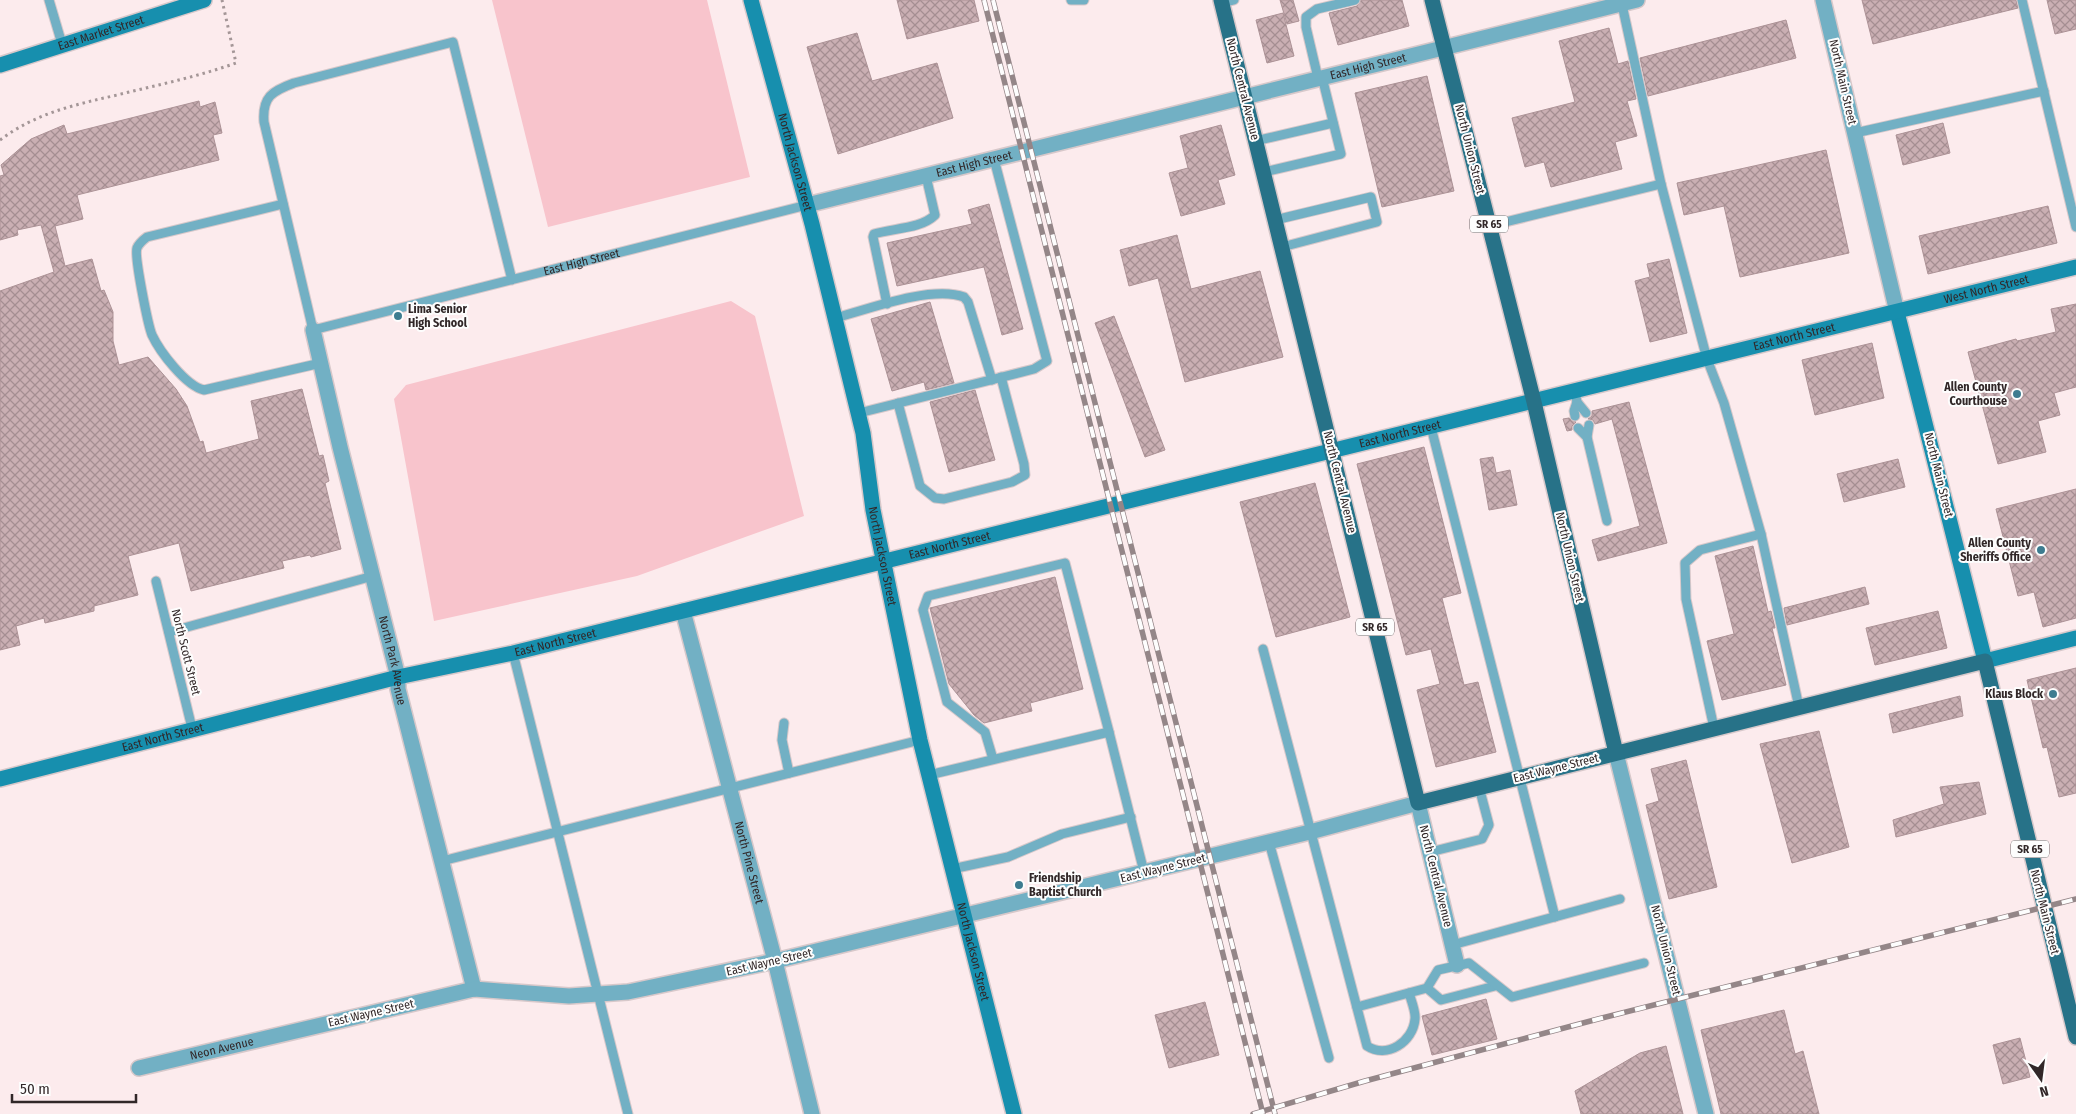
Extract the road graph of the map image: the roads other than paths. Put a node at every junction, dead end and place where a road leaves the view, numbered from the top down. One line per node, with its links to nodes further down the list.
1 (49, 0): 14 (lane)
2 (204, 0): 13 (street, East Market Street)
3 (751, 0): 28 (street, North Jackson Street)
4 (1071, 0): 5 (lane)
5 (1084, 0)
6 (1355, 0): 17 (lane)
7 (1432, 0): 15 (main road, North Union Street / SR 65)
8 (1637, 0): 12 (street, East High Street)
9 (1823, 0): 21 (street, North Main Street)
10 (2022, 0): 18 (lane)
11 (1226, 1): 19 (main road, North Central Avenue / SR 65)
12 (1621, 2): 15 (street, East High Street); 26 (lane)
13 (184, 3): 14 (street, East Market Street)
14 (62, 44): 16 (street, East Market Street)
15 (1444, 47): 17 (street, East High Street); 30 (main road, North Union Street / SR 65)
16 (0, 65)
17 (1320, 78): 19 (street, East High Street); 20 (lane)
18 (2044, 91): 21 (lane); 31 (lane)
19 (1245, 96): 22 (main road, North Central Avenue / SR 65); 23 (street, East High Street)
20 (1333, 124): 22 (lane); 24 (lane)
21 (1855, 133): 36 (street, North Main Street)
22 (1255, 141): 24 (main road, North Central Avenue / SR 65)
23 (994, 159): 25 (street, East High Street); 41 (lane)
24 (1264, 172): 29 (main road, North Central Avenue / SR 65)
25 (926, 176): 28 (street, East High Street); 35 (lane)
26 (1661, 184): 30 (lane); 39 (lane)
27 (283, 204): 34 (lane); 38 (lane); 40 (lane)
28 (807, 205): 34 (lane, East High Street); 37 (street, North Jackson Street)
29 (1275, 220): 32 (main road, North Central Avenue / SR 65); 32 (lane)
30 (1489, 226): 44 (main road, North Union Street / SR 65)
31 (2076, 227)
32 (1282, 248): 53 (main road, North Central Avenue / SR 65)
33 (2076, 267): 36 (street, West North Street)
34 (512, 280): 38 (lane, East High Street)
35 (886, 304): 37 (lane); 42 (lane)
36 (1897, 312): 39 (street, East North Street); 64 (street, North Main Street)
37 (836, 318): 47 (street, North Jackson Street)
38 (313, 330): 40 (street, North Park Avenue)
39 (1707, 359): 43 (street, East North Street); 55 (lane)
40 (321, 364): 57 (street, North Park Avenue)
41 (1001, 377): 42 (lane); 45 (lane)
42 (992, 380): 45 (lane)
43 (1576, 397): 44 (street, East North Street); 46 (lane); 48 (lane)
44 (1534, 402): 50 (street, East North Street); 72 (main road, North Union Street / SR 65)
45 (898, 403): 47 (lane)
46 (1586, 413)
47 (859, 414): 56 (street, North Jackson Street)
48 (1575, 416)
49 (1589, 425): 52 (lane)
50 (1431, 427): 53 (street, East North Street); 76 (lane)
51 (1578, 428): 52 (lane)
52 (1587, 437): 54 (lane)
53 (1333, 451): 56 (street, East North Street); 80 (main road, North Central Avenue / SR 65)
54 (1607, 521)
55 (1760, 534): 66 (lane); 69 (lane)
56 (883, 562): 59 (street, East North Street); 71 (street, North Jackson Street)
57 (373, 576): 60 (lane); 65 (street, North Park Avenue)
58 (156, 581): 60 (lane, North Scott Street)
59 (683, 611): 63 (street, East North Street); 79 (street, North Pine Street)
60 (169, 632): 68 (lane, North Scott Street)
61 (2076, 638): 64 (street)
62 (1263, 649): 83 (lane)
63 (513, 653): 65 (street, East North Street); 82 (lane)
64 (1985, 661): 66 (main road, East Wayne Street); 103 (main road, North Main Street / SR 65)
65 (398, 677): 68 (street, East North Street); 86 (street, North Park Avenue)
66 (1799, 707): 69 (main road, East Wayne Street)
67 (784, 724): 74 (lane)
68 (192, 728): 77 (street, East North Street)
69 (1714, 728): 72 (main road, East Wayne Street)
70 (1109, 732): 73 (lane); 73 (lane); 81 (lane)
71 (920, 740): 74 (lane); 75 (street, North Jackson Street)
72 (1616, 753): 76 (main road, East Wayne Street); 109 (street, North Union Street)
73 (993, 759): 75 (lane)
74 (789, 773): 79 (lane)
75 (929, 775): 87 (street, North Jackson Street)
76 (1519, 777): 78 (main road, East Wayne Street); 91 (lane)
77 (0, 779)
78 (1479, 787): 80 (main road, East Wayne Street); 85 (lane)
79 (729, 788): 82 (lane); 93 (street, North Pine Street)
80 (1418, 804): 83 (street, East Wayne Street); 85 (street, North Central Avenue)
81 (1131, 817): 87 (lane); 88 (lane)
82 (558, 832): 86 (lane); 100 (lane)
83 (1310, 832): 84 (street, East Wayne Street); 101 (lane)
84 (1269, 842): 88 (street, East Wayne Street); 104 (lane)
85 (1430, 852): 92 (street, North Central Avenue)
86 (442, 861): 98 (street, North Park Avenue)
87 (952, 869): 90 (street, North Jackson Street)
88 (1144, 872): 90 (street, East Wayne Street)
89 (1620, 899): 91 (lane)
90 (964, 916): 93 (street, East Wayne Street); 108 (street, North Jackson Street)
91 (1555, 917): 92 (lane)
92 (1452, 945): 95 (street, North Central Avenue)
93 (775, 961): 100 (street, East Wayne Street); 107 (street, North Pine Street)
94 (1644, 963): 96 (lane)
95 (1457, 965): 96 (lane); 97 (lane)
96 (1496, 986): 97 (lane)
97 (1427, 988): 99 (lane)
98 (474, 989): 100 (street, East Wayne Street); 102 (street, East Wayne Street)
99 (1409, 993): 101 (lane); 101 (lane)
100 (598, 994): 106 (lane)
101 (1357, 1007)
102 (305, 1029): 105 (street, Neon Avenue)
103 (2076, 1037)
104 (1329, 1058)
105 (139, 1068)
106 (628, 1114)
107 (812, 1114)
108 (1014, 1114)
109 (1706, 1114)

